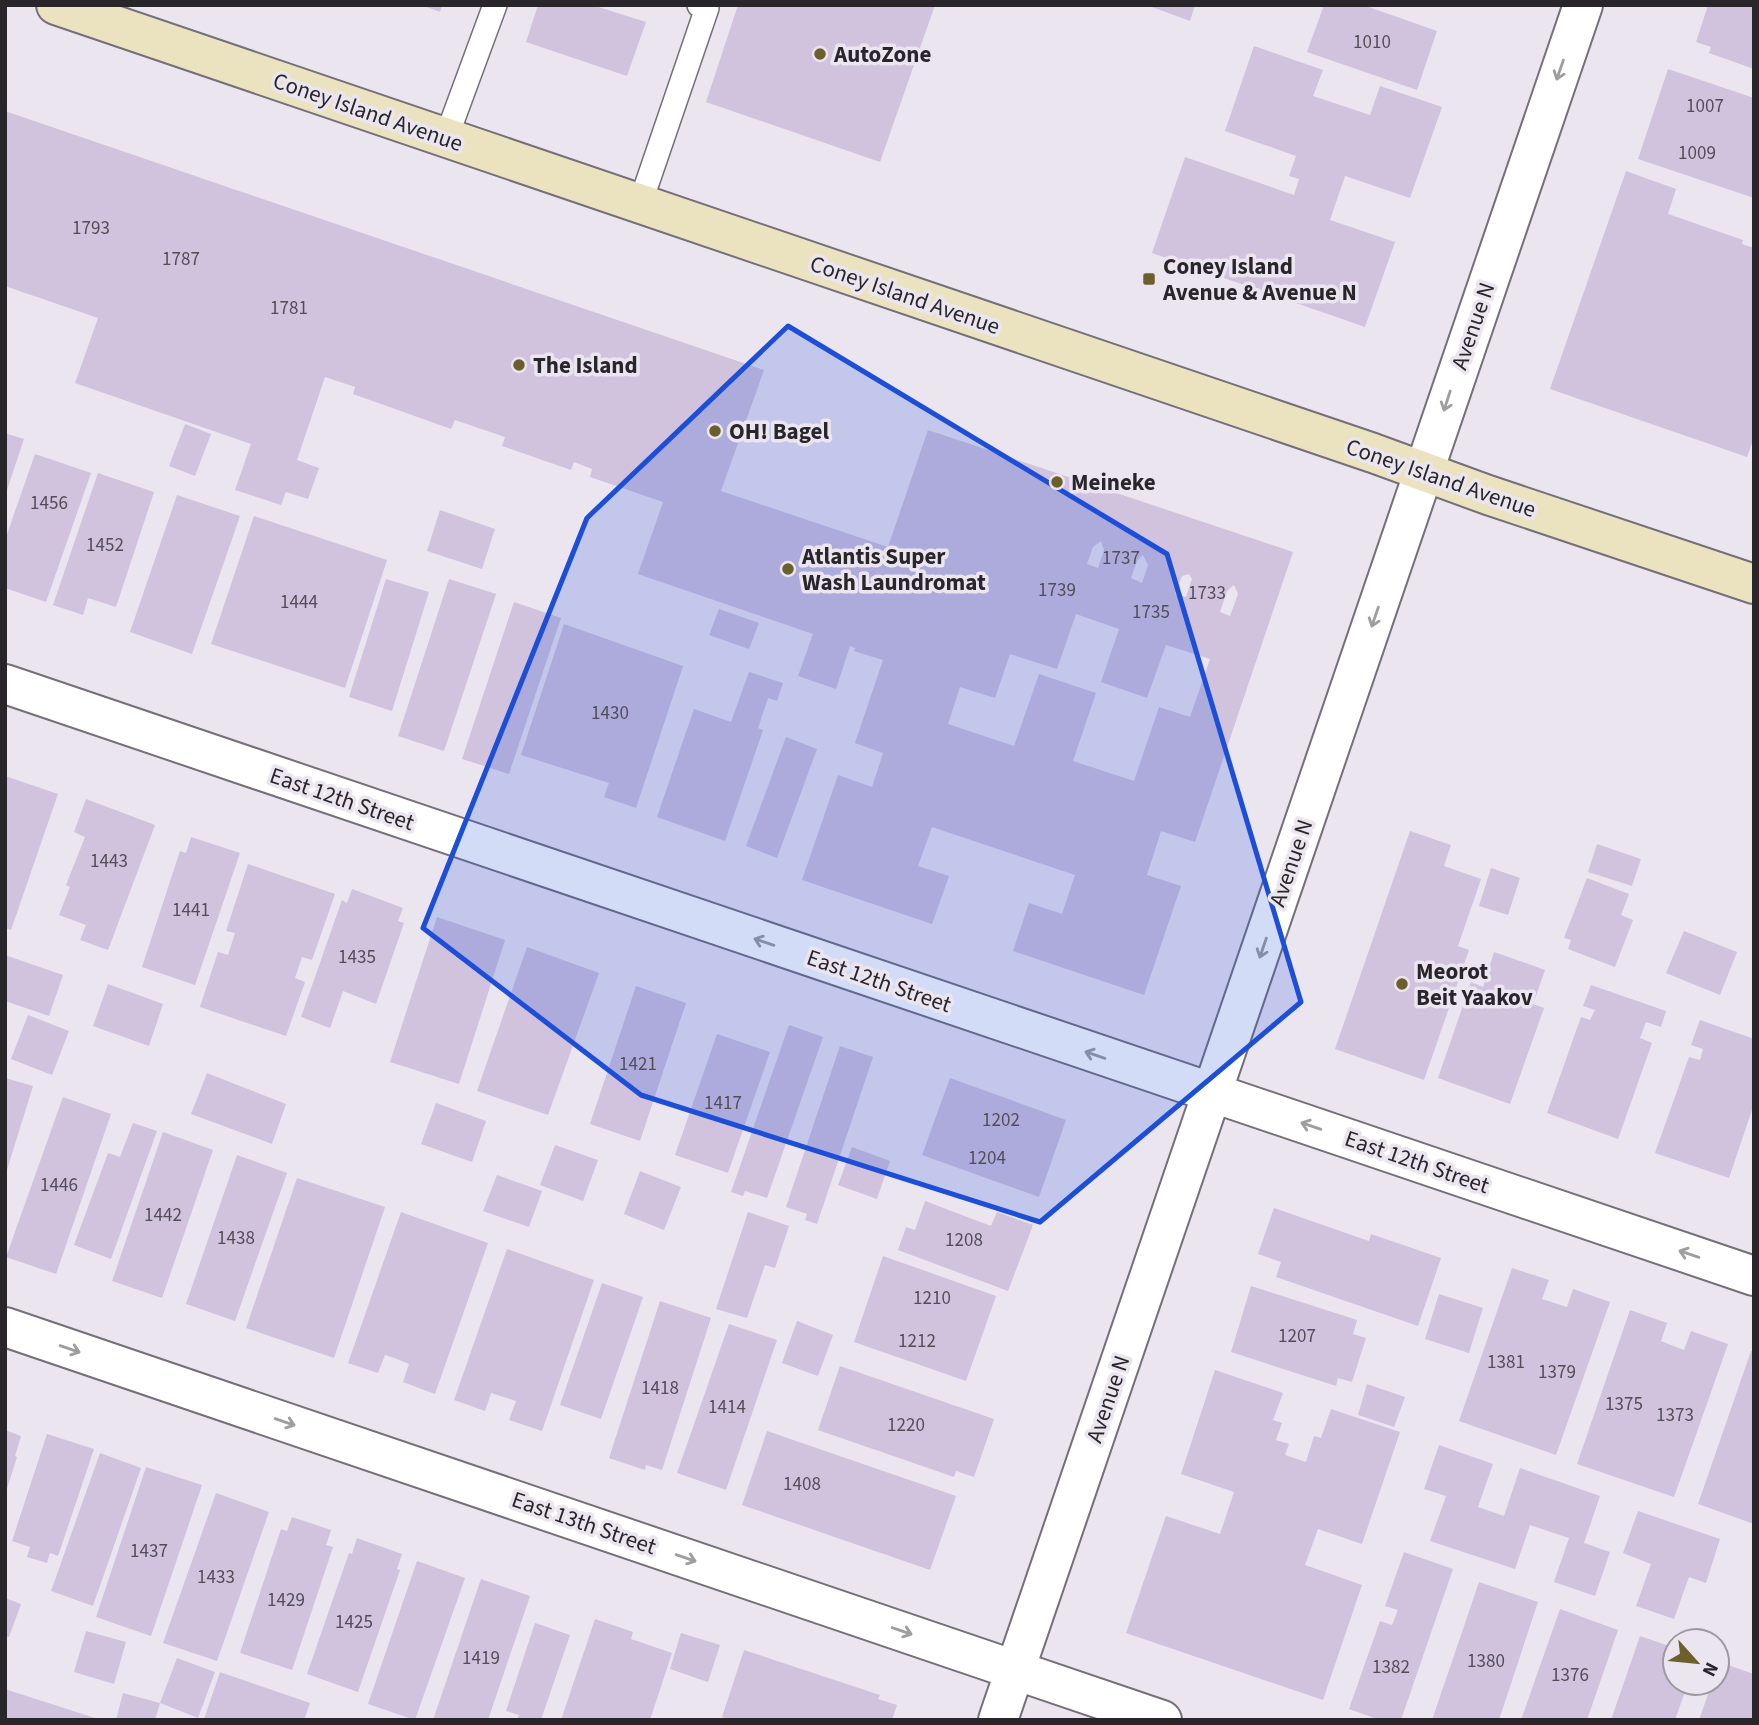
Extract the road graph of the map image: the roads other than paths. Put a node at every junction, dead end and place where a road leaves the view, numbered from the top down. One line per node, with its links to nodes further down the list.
1 (56, 5): 5 (main road, Coney Island Avenue)
2 (495, 5): 5 (lane)
3 (699, 5): 6 (lane)
4 (1583, 5): 7 (street, Avenue N, one-way to 7)
5 (446, 138): 6 (main road, Coney Island Avenue)
6 (640, 204): 7 (main road, Coney Island Avenue)
7 (1424, 471): 8 (main road, Coney Island Avenue); 10 (street, Avenue N, one-way to 10)
8 (1754, 584)
9 (5, 684): 10 (street, East 12th Street, one-way to 9)
10 (1213, 1093): 11 (street, East 12th Street, one-way to 10); 13 (street, Avenue N)
11 (1754, 1276)
12 (5, 1327): 13 (street, East 13th Street, one-way to 13)
13 (1015, 1670): 14 (street, Avenue N); 15 (street, East 13th Street)
14 (998, 1720)
15 (1162, 1720)

